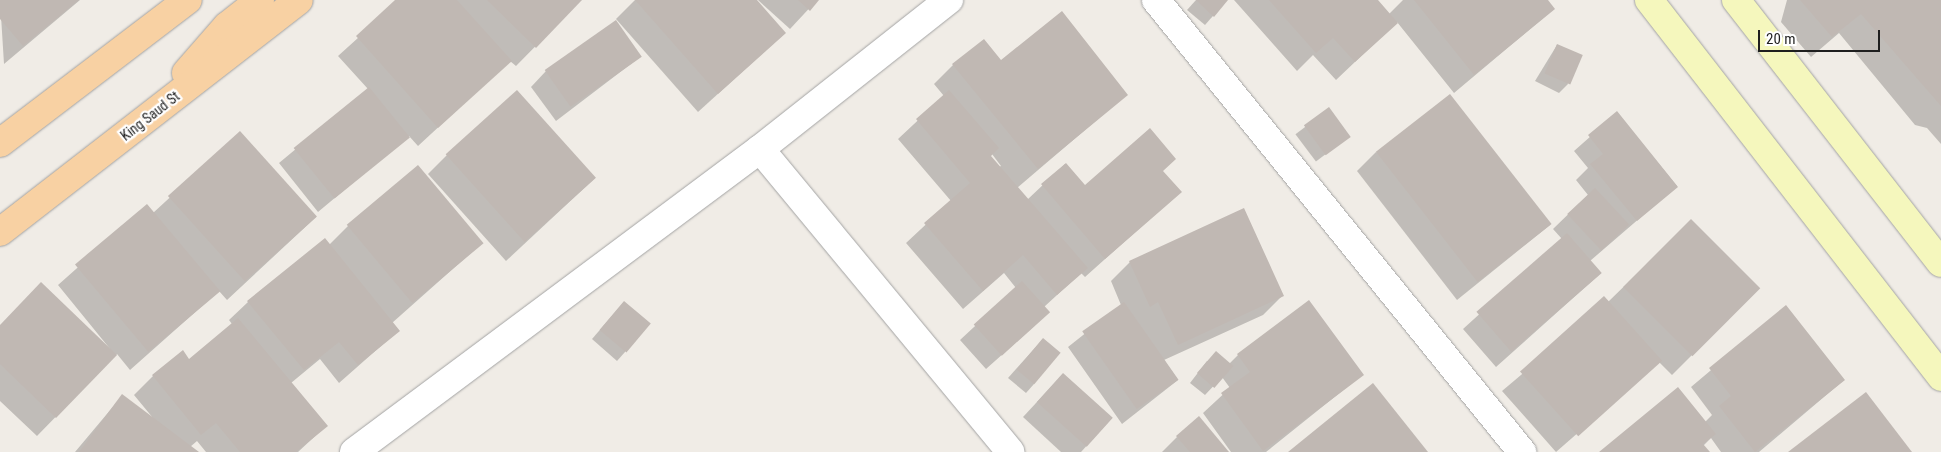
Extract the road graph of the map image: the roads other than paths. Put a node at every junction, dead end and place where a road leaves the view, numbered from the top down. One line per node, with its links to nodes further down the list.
1 (188, 0): 9 (main road)
2 (260, 0): 8 (main road)
3 (299, 0): 8 (main road, King Saud St)
4 (949, 0): 10 (street)
5 (1156, 0): 16 (street)
6 (1649, 0): 13 (street)
7 (1736, 0): 12 (street)
8 (150, 116): 11 (main road, King Saud St)
9 (0, 143)
10 (760, 149): 14 (street); 15 (street)
11 (0, 232)
12 (1941, 263)
13 (1941, 378)
14 (354, 452)
15 (1011, 452)
16 (1522, 452)

